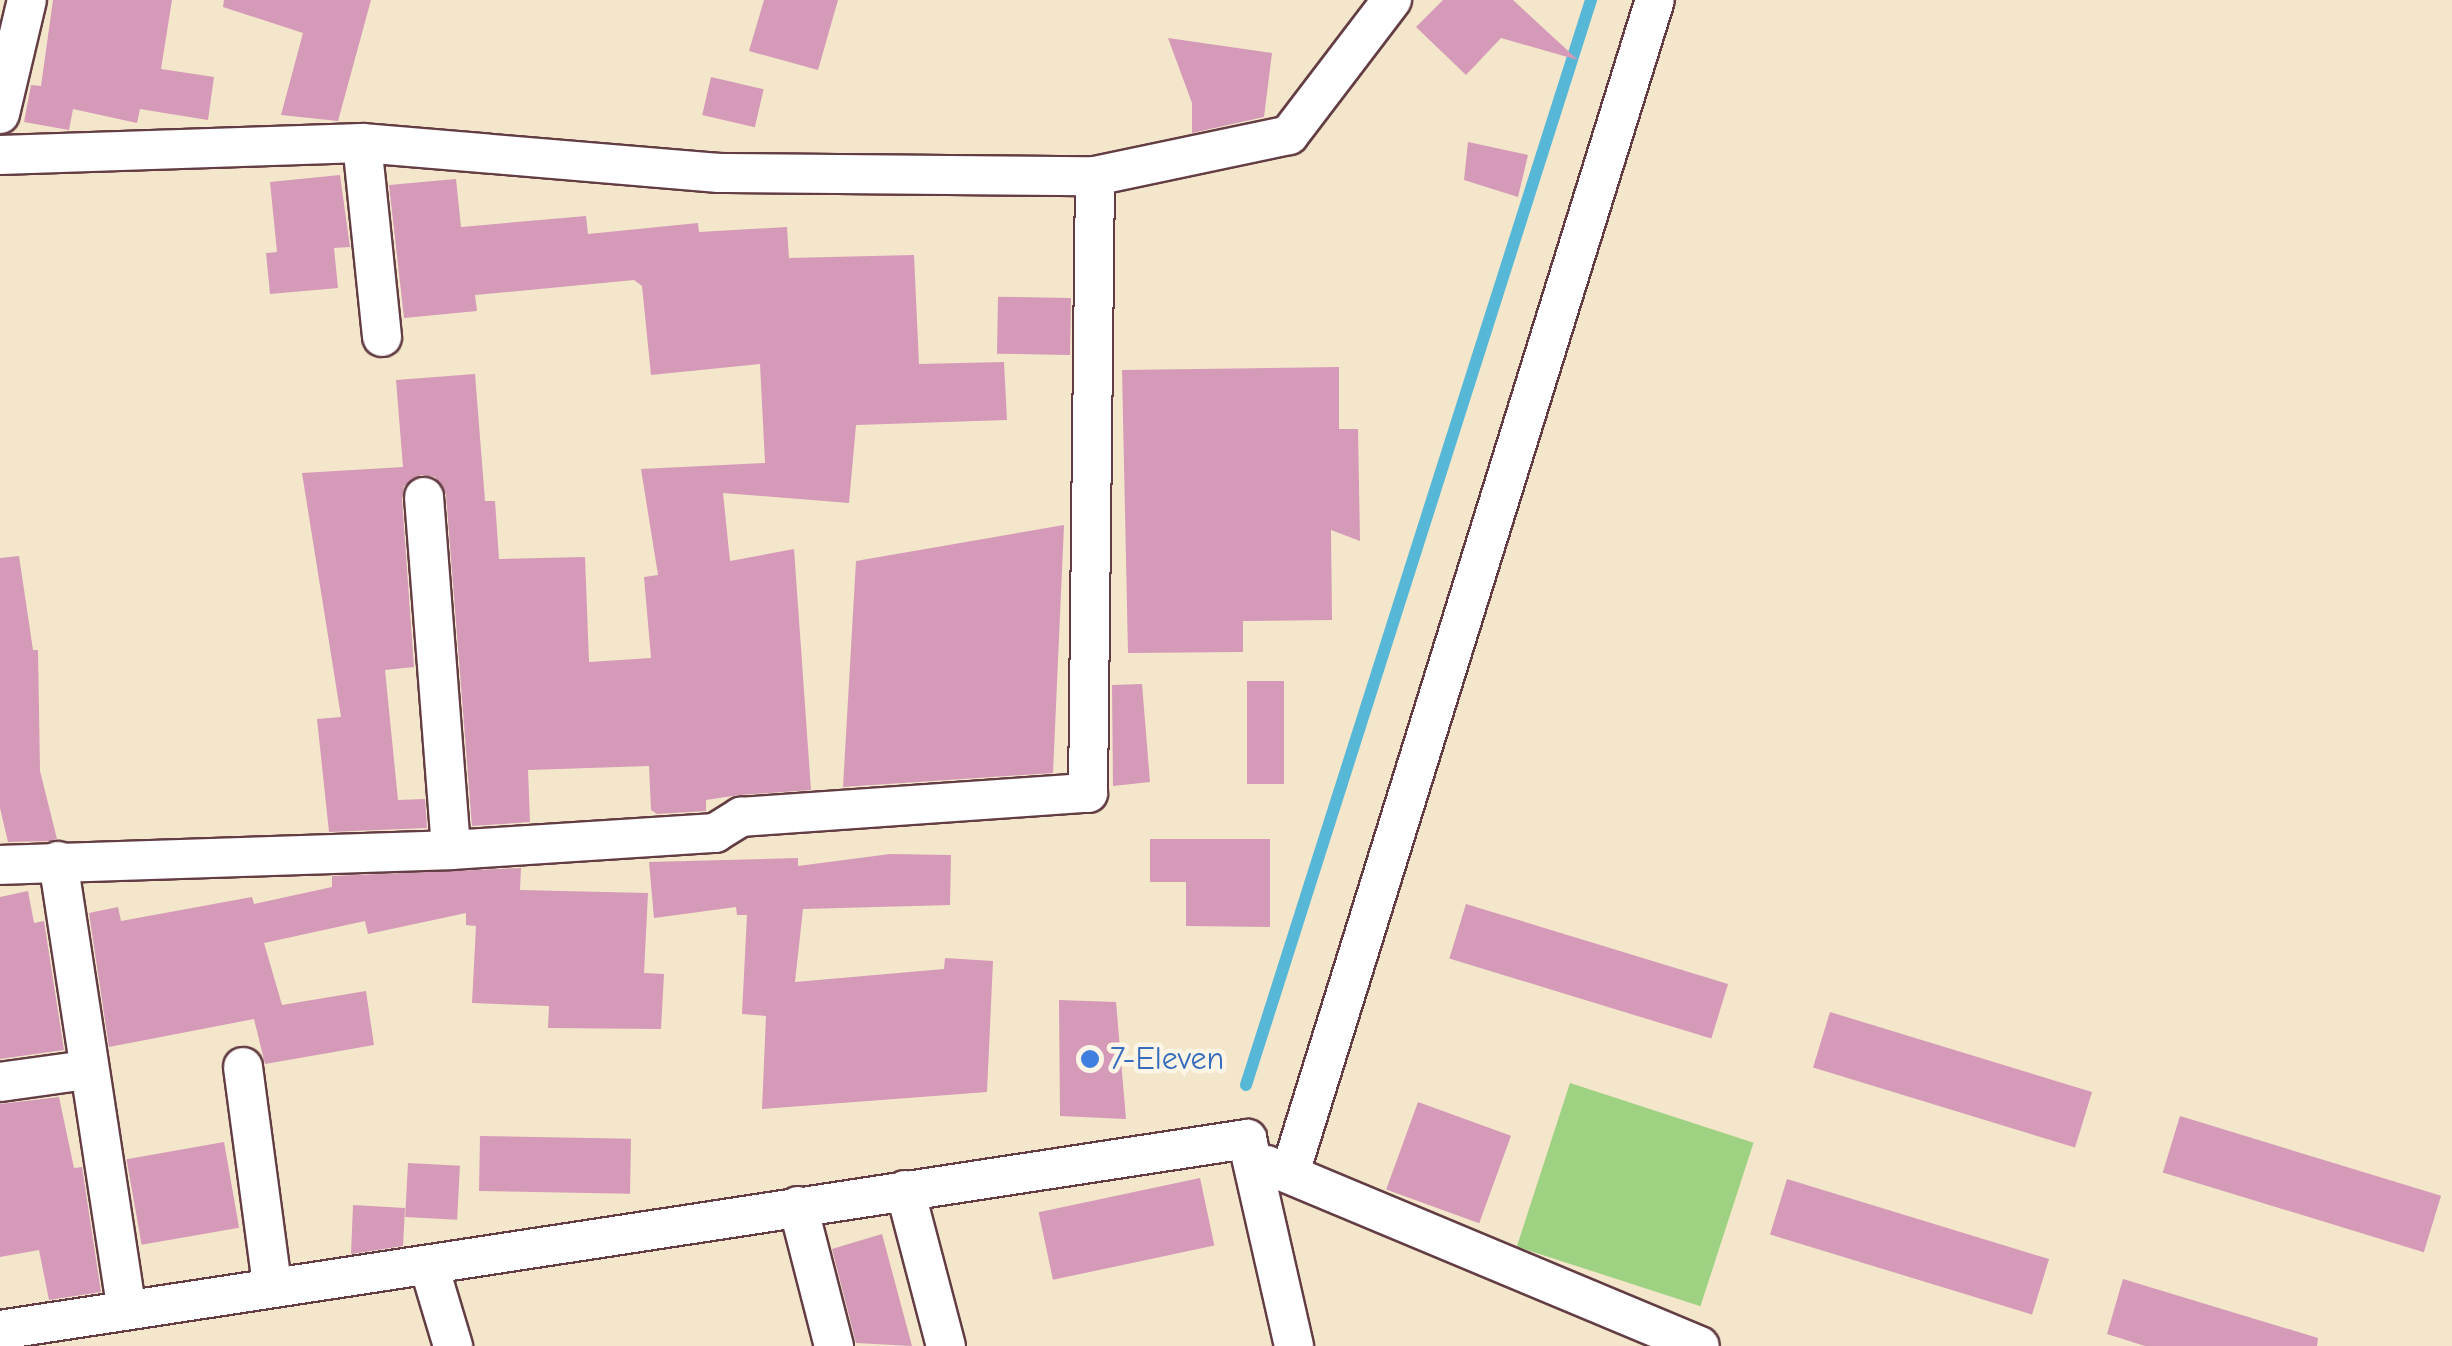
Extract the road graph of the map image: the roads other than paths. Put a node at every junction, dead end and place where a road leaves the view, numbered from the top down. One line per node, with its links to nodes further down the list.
1 (28, 0): 4 (street)
2 (1392, 0): 7 (street)
3 (1654, 0): 17 (street)
4 (0, 114)
5 (362, 142): 6 (street); 7 (street); 8 (street)
6 (0, 155)
7 (1095, 176): 10 (street)
8 (382, 337)
9 (424, 497): 10 (street)
10 (451, 850): 11 (street)
11 (58, 862): 12 (street); 14 (street)
12 (0, 865)
13 (243, 1067): 21 (street)
14 (87, 1070): 15 (street); 22 (street)
15 (0, 1082)
16 (1251, 1158): 17 (street); 18 (street); 28 (street)
17 (1290, 1173): 24 (street)
18 (905, 1190): 19 (street); 27 (street)
19 (798, 1206): 20 (street); 26 (street)
20 (429, 1266): 21 (street); 25 (street)
21 (272, 1285): 22 (street)
22 (126, 1306): 23 (street)
23 (0, 1330)
24 (1695, 1345)
25 (453, 1346)
26 (834, 1346)
27 (946, 1346)
28 (1294, 1346)

